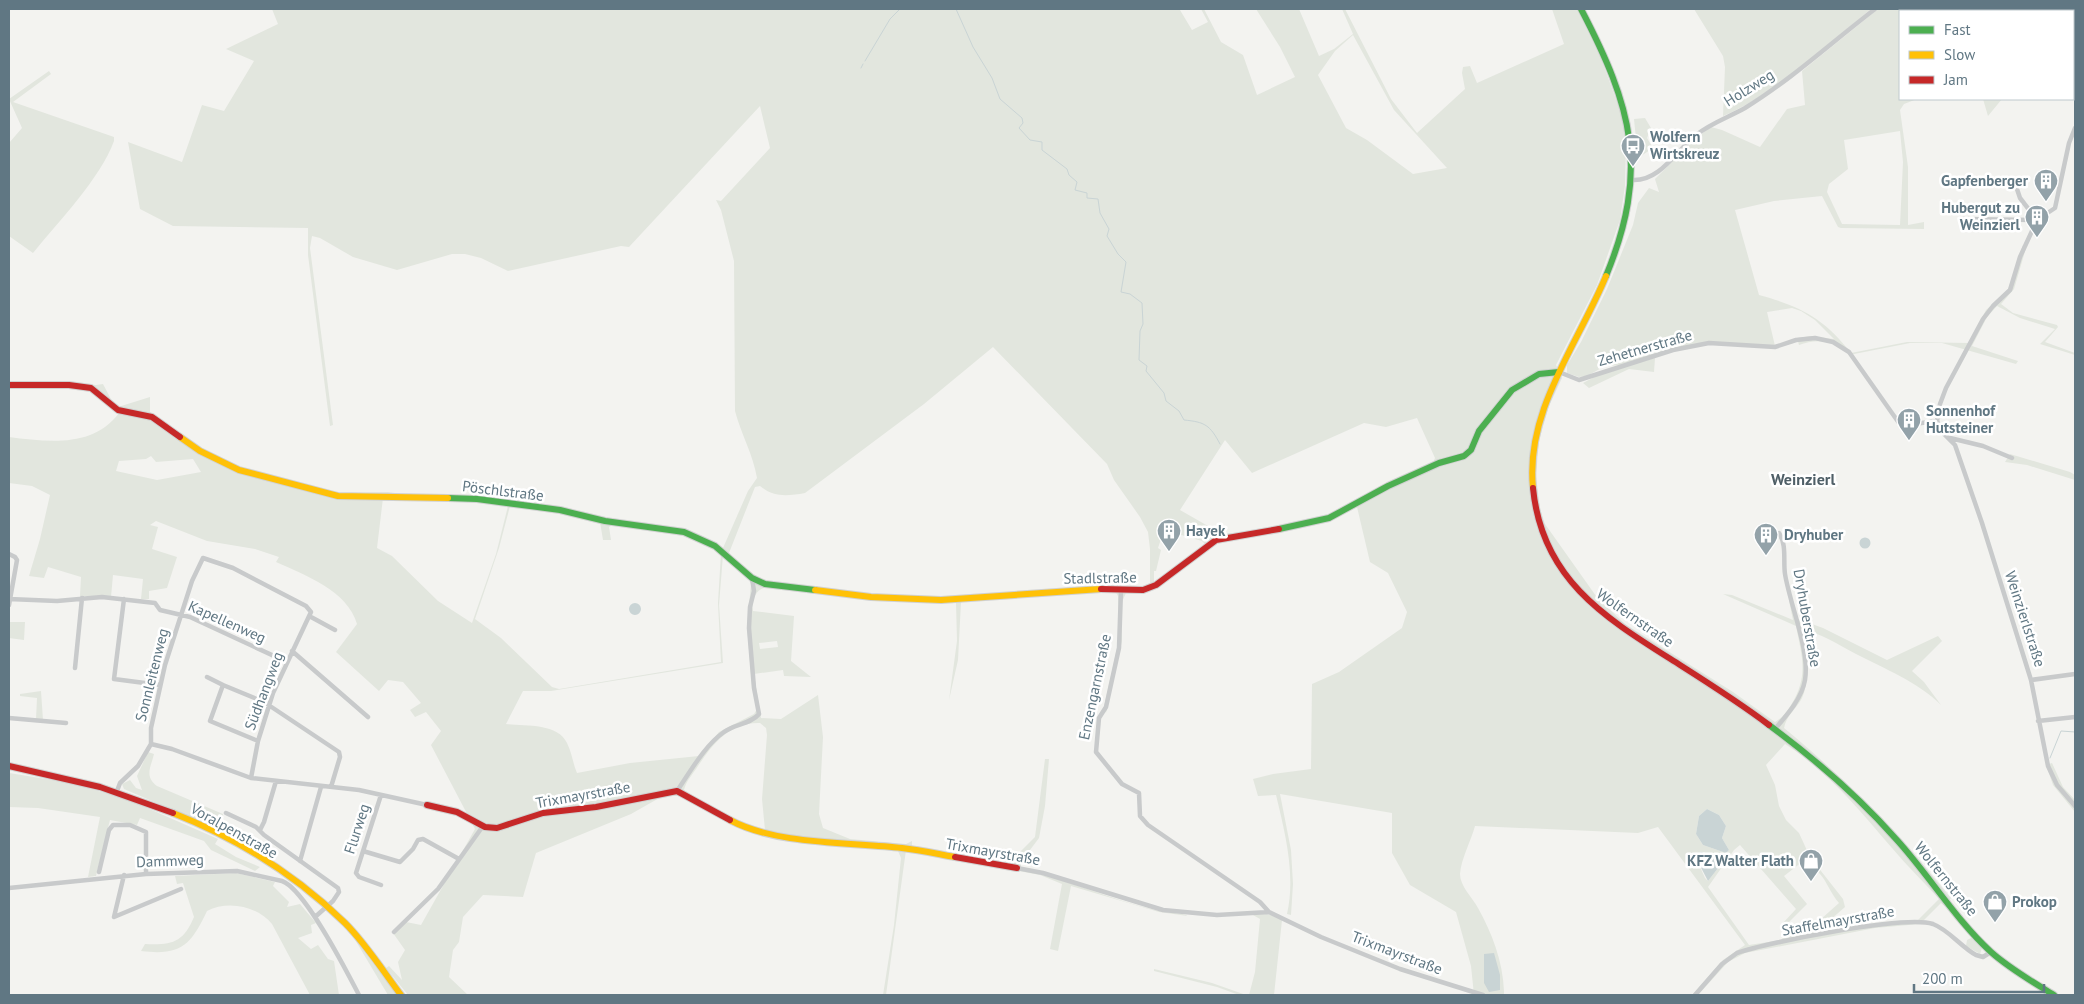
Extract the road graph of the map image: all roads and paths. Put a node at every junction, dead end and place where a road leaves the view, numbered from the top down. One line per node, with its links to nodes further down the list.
1 (1581, 9): 4 (street, Wolfernstraße)
2 (1875, 9): 4 (street, Holzweg)
3 (2075, 128): 7 (street)
4 (1633, 180): 8 (street, Wolfernstraße)
5 (2017, 189): 7 (street)
6 (1961, 219): 7 (street)
7 (2036, 220): 10 (street)
8 (1559, 372): 10 (street, Zehetnerstraße); 17 (street, Stadlstraße); 40 (street, Wolfernstraße)
9 (9, 384): 15 (street, Pöschlstraße)
10 (1937, 421): 11 (street, Weinzierlstraße)
11 (1950, 438): 12 (street); 31 (street, Weinzierlstraße)
12 (2012, 458)
13 (1779, 533): 40 (street, Dryhuberstraße)
14 (9, 554): 21 (street)
15 (752, 578): 16 (street, Stadlstraße); 18 (street)
16 (765, 584): 17 (street, Stadlstraße); 18 (street)
17 (1121, 590): 67 (street, Enzengarnstraße)
18 (754, 591): 49 (street)
19 (82, 598): 20 (street, Kapellenweg); 21 (street, Kapellenweg); 28 (street)
20 (124, 599): 23 (street, Kapellenweg); 32 (street)
21 (9, 600): 22 (street)
22 (9, 605)
23 (181, 614): 24 (street, Sonnleitenweg); 27 (street, Kapellenweg); 32 (street, Sonnleitenweg)
24 (311, 617): 25 (street); 26 (street, Südhangweg)
25 (335, 630)
26 (292, 652): 27 (street, Südhangweg); 35 (street)
27 (287, 662): 34 (street, Südhangweg)
28 (74, 668)
29 (2075, 674): 31 (street)
30 (207, 677): 33 (street)
31 (2031, 680): 38 (street, Weinzierlstraße)
32 (160, 685): 42 (street, Sonnleitenweg)
33 (223, 685): 34 (street); 41 (street)
34 (269, 705): 41 (street, Südhangweg); 47 (street)
35 (368, 717)
36 (2075, 717): 38 (street)
37 (9, 718): 39 (street)
38 (2038, 721): 52 (street, Weinzierlstraße)
39 (66, 724)
40 (1775, 729): 70 (street, Wolfernstraße)
41 (258, 741): 44 (street, Südhangweg)
42 (151, 744): 44 (street); 48 (street, Sonnleitenweg)
43 (9, 766): 48 (street, Voralpenstraße)
44 (251, 778): 45 (street)
45 (276, 781): 46 (street); 55 (street)
46 (321, 787): 47 (street); 57 (street)
47 (331, 787): 50 (street)
48 (117, 791): 66 (street, Voralpenstraße)
49 (678, 791): 54 (street, Trixmayrstraße); 59 (street, Trixmayrstraße)
50 (381, 795): 51 (street); 56 (street, Flurweg)
51 (427, 805): 54 (street)
52 (2075, 806)
53 (226, 813): 55 (street)
54 (483, 826): 58 (street)
55 (260, 830): 57 (street)
56 (363, 851): 58 (street); 63 (street, Flurweg)
57 (300, 860): 66 (street)
58 (458, 860): 69 (street)
59 (1017, 868): 67 (street, Trixmayrstraße)
60 (100, 872): 61 (street)
61 (146, 874): 62 (street, Dammweg); 68 (street, Dammweg)
62 (124, 876): 64 (street, Dammweg); 65 (street)
63 (381, 885)
64 (9, 888)
65 (181, 889)
66 (327, 906): 68 (street); 72 (street, Voralpenstraße)
67 (1269, 912): 73 (street, Trixmayrstraße)
68 (315, 917): 71 (street)
69 (394, 932)
70 (1991, 952): 74 (street, Staffelmayrstraße); 75 (street, Wolfernstraße)
71 (359, 995)
72 (401, 995)
73 (1483, 995)
74 (1695, 995)
75 (2054, 995)

